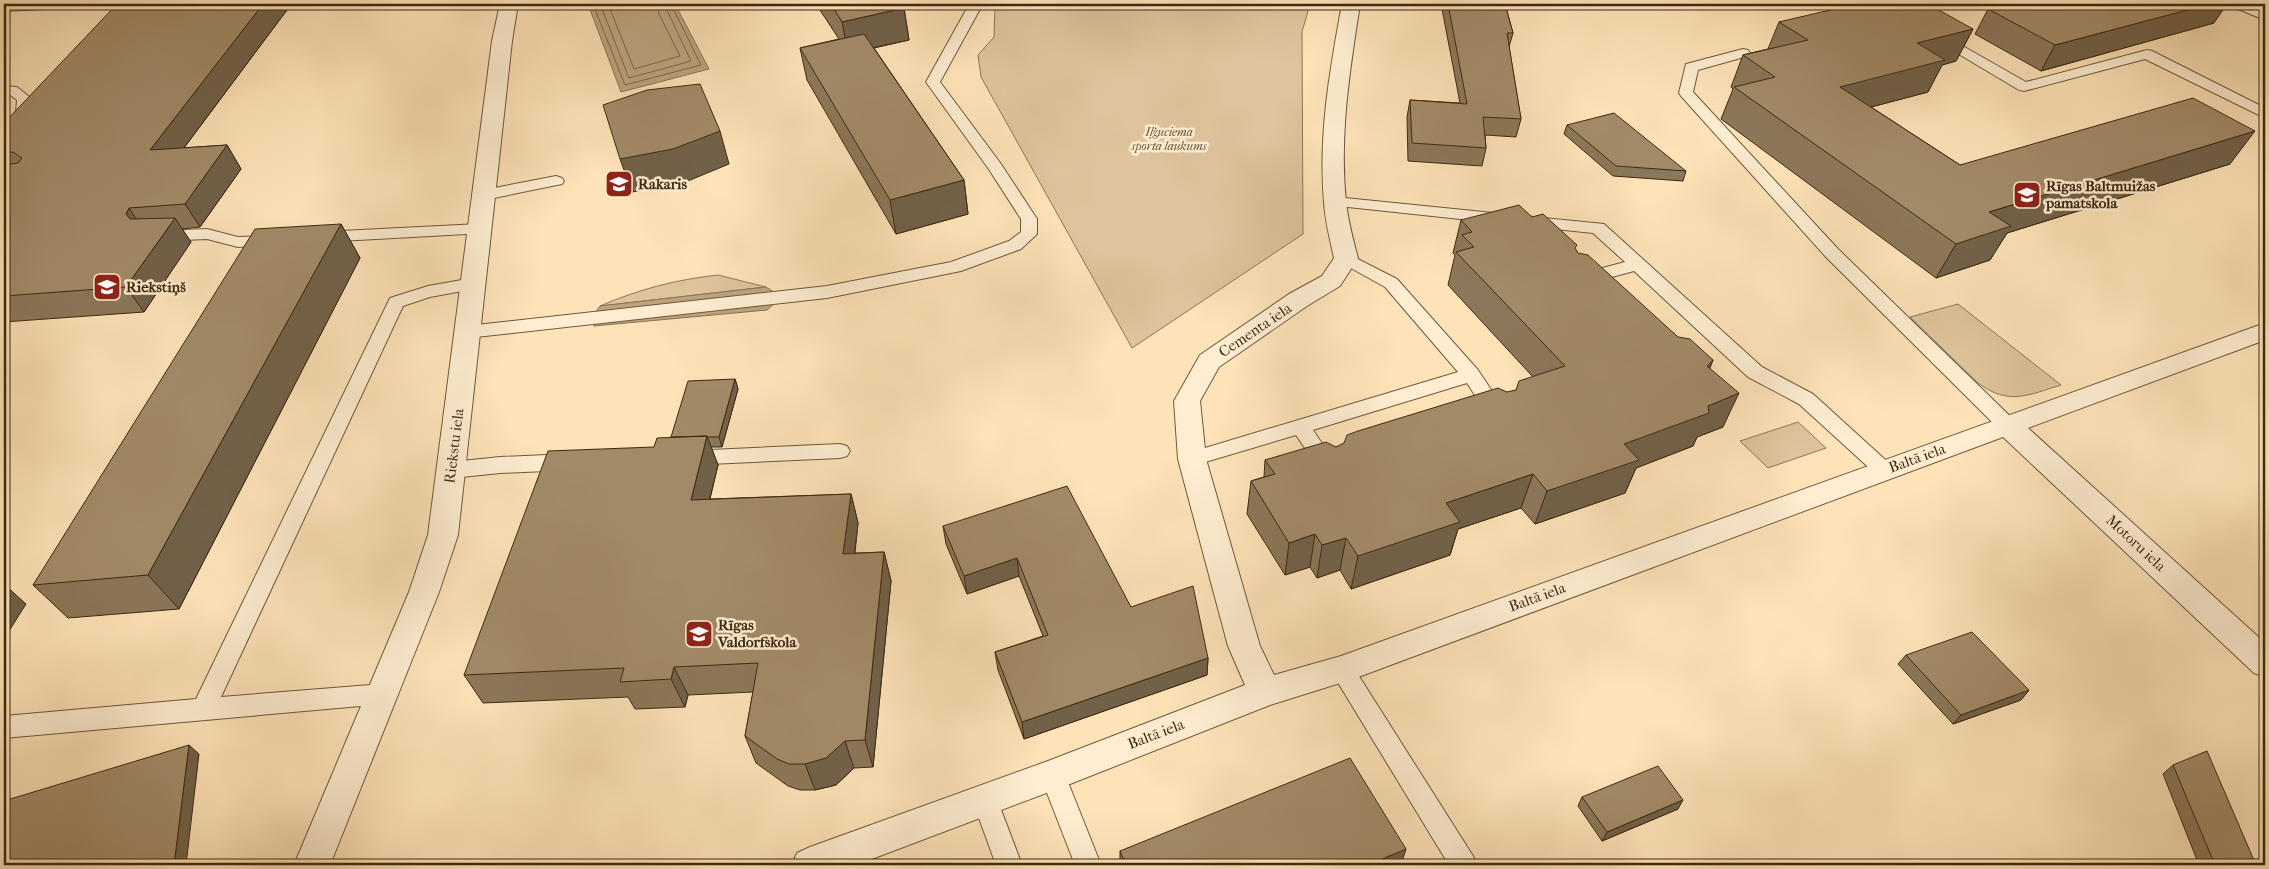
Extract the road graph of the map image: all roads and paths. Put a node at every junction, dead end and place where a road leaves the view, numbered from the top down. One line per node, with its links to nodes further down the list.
1 (65, 4): 6 (lane)
2 (509, 4): 14 (street, Riekstu iela)
3 (968, 4): 23 (lane)
4 (1351, 4): 15 (street)
5 (2238, 4): 7 (lane)
6 (4, 7)
7 (2265, 16)
8 (1926, 28): 11 (lane)
9 (1743, 53): 26 (lane)
10 (4, 90): 12 (lane)
11 (2265, 114)
12 (4, 134)
13 (556, 181): 14 (lane)
14 (484, 195): 16 (street, Riekstu iela)
15 (1335, 202): 18 (street); 19 (lane)
16 (479, 229): 17 (lane); 21 (street, Riekstu iela)
17 (153, 237)
18 (1346, 258): 24 (lane); 30 (street, Cementa iela)
19 (1638, 264): 20 (lane); 34 (lane)
20 (1575, 281)
21 (473, 284): 23 (street, Riekstu iela); 39 (lane)
22 (2265, 331): 26 (street, Baltā iela)
23 (467, 332): 32 (street, Riekstu iela)
24 (1471, 375): 25 (lane); 27 (lane)
25 (1498, 416)
26 (2007, 425): 34 (street, Baltā iela); 35 (street, Motoru iela)
27 (1300, 427): 30 (lane); 33 (lane)
28 (840, 451): 29 (lane)
29 (665, 458)
30 (1192, 459): 37 (street, Cementa iela)
31 (587, 462): 32 (lane)
32 (452, 470): 38 (street, Riekstu iela)
33 (1330, 470)
34 (1884, 470): 36 (street, Baltā iela)
35 (2265, 663)
36 (1342, 669): 37 (street, Baltā iela); 47 (lane)
37 (1265, 692): 41 (street, Baltā iela)
38 (383, 694): 39 (lane); 43 (street, Riekstu iela)
39 (202, 709): 40 (lane)
40 (4, 727)
41 (1053, 775): 42 (street, Baltā iela); 46 (lane)
42 (985, 799): 44 (street, Baltā iela); 45 (lane)
43 (312, 865)
44 (810, 865)
45 (1009, 865)
46 (1088, 865)
47 (1464, 865)

